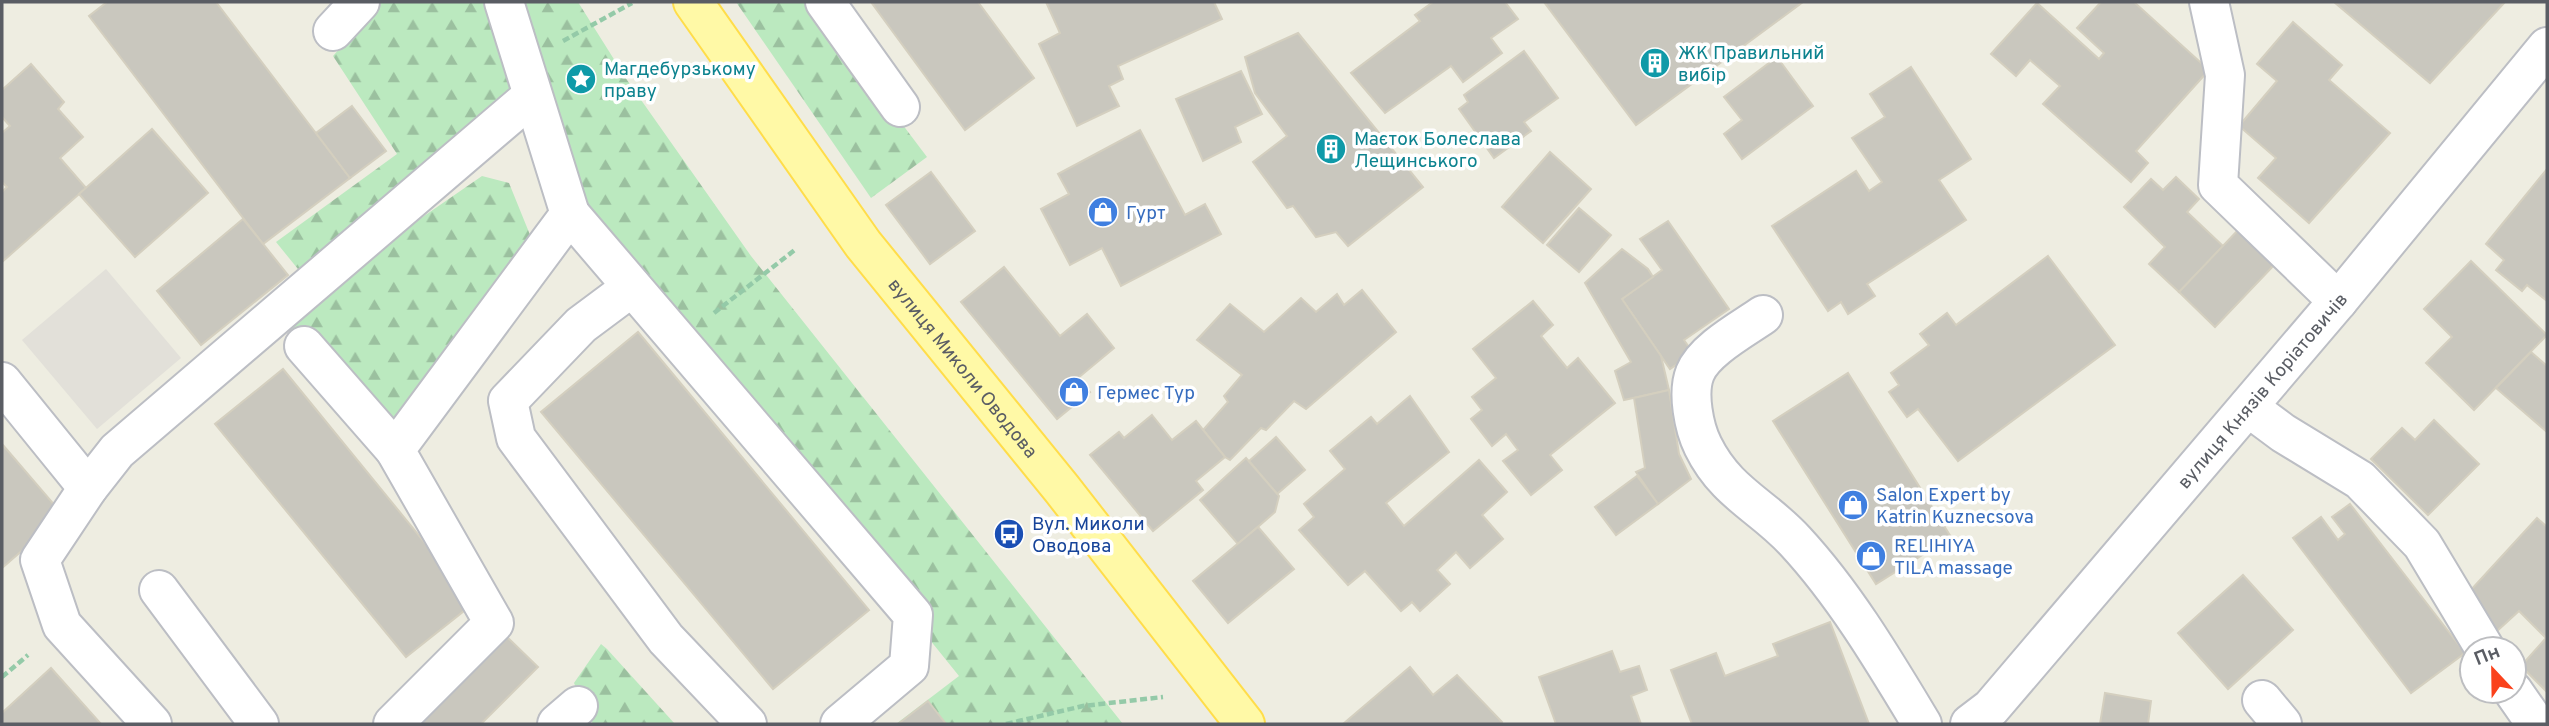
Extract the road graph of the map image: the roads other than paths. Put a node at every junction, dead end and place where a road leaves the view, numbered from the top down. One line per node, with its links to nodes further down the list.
1 (360, 2): 6 (street)
2 (504, 2): 8 (street)
3 (693, 2): 28 (main road, вулиця Миколи Оводова)
4 (825, 2): 9 (street)
5 (2209, 2): 12 (street)
6 (333, 31)
7 (2547, 47): 12 (street, вулиця Князів Коріатовичів)
8 (531, 96): 10 (street); 18 (street)
9 (900, 107)
10 (570, 214): 11 (street); 17 (street)
11 (632, 287): 26 (street); 27 (street)
12 (2338, 302): 16 (street, вулиця Князів Коріатовичів)
13 (1763, 314): 29 (street)
14 (304, 346): 17 (street)
15 (2, 382): 18 (street)
16 (2248, 407): 20 (street); 22 (street, вулиця Князів Коріатовичів)
17 (395, 450): 25 (street)
18 (88, 488): 23 (street)
19 (159, 590): 24 (street)
20 (2477, 635)
21 (2523, 705): 30 (street)
22 (1988, 719)
23 (152, 724)
24 (260, 724)
25 (393, 724)
26 (747, 724)
27 (840, 724)
28 (1245, 724)
29 (1922, 724)
30 (2536, 724)

